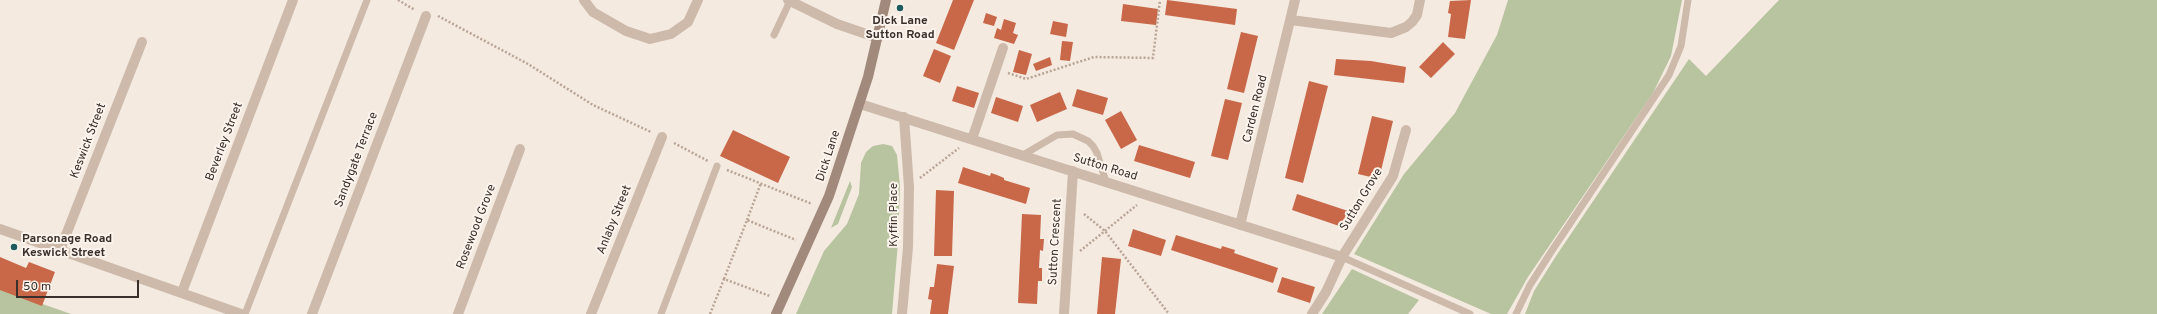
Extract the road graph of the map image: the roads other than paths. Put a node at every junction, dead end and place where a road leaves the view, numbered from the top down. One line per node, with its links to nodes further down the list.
1 (293, 0): 30 (street, Beverley Street)
2 (367, 0): 32 (lane)
3 (584, 0): 4 (street)
4 (698, 0)
5 (789, 0): 12 (lane); 13 (street)
6 (886, 0): 13 (street, Dick Lane)
7 (1295, 0): 11 (street, Carden Road)
8 (1420, 0): 11 (street)
9 (1688, 0): 42 (lane)
10 (426, 16): 33 (street, Sandygate Terrace)
11 (1291, 20): 26 (street, Carden Road)
12 (774, 35)
13 (878, 38): 16 (street, Dick Lane)
14 (142, 42): 28 (street, Keswick Street)
15 (1003, 48): 20 (street)
16 (860, 104): 17 (street, Sutton Road); 37 (street, Dick Lane)
17 (904, 117): 20 (street, Sutton Road); 38 (street, Kyffin Place)
18 (1406, 130): 29 (street, Sutton Grove)
19 (662, 137): 35 (street, Anlaby Street)
20 (972, 138): 22 (street, Sutton Road)
21 (520, 149): 34 (street, Rosewood Grove)
22 (1023, 155): 24 (street, Sutton Road); 25 (lane)
23 (718, 166): 36 (lane)
24 (1073, 171): 25 (street, Sutton Road); 39 (street, Sutton Crescent)
25 (1106, 182): 26 (street, Sutton Road)
26 (1240, 224): 29 (street, Sutton Road)
27 (0, 229): 28 (street)
28 (60, 250): 30 (street)
29 (1342, 257): 40 (street, Sutton Grove); 41 (lane)
30 (182, 292): 31 (street)
31 (241, 314)
32 (245, 314)
33 (312, 314)
34 (458, 314)
35 (591, 314)
36 (661, 314)
37 (776, 314)
38 (902, 314)
39 (1064, 314)
40 (1312, 314)
41 (1470, 314)
42 (1516, 314)

